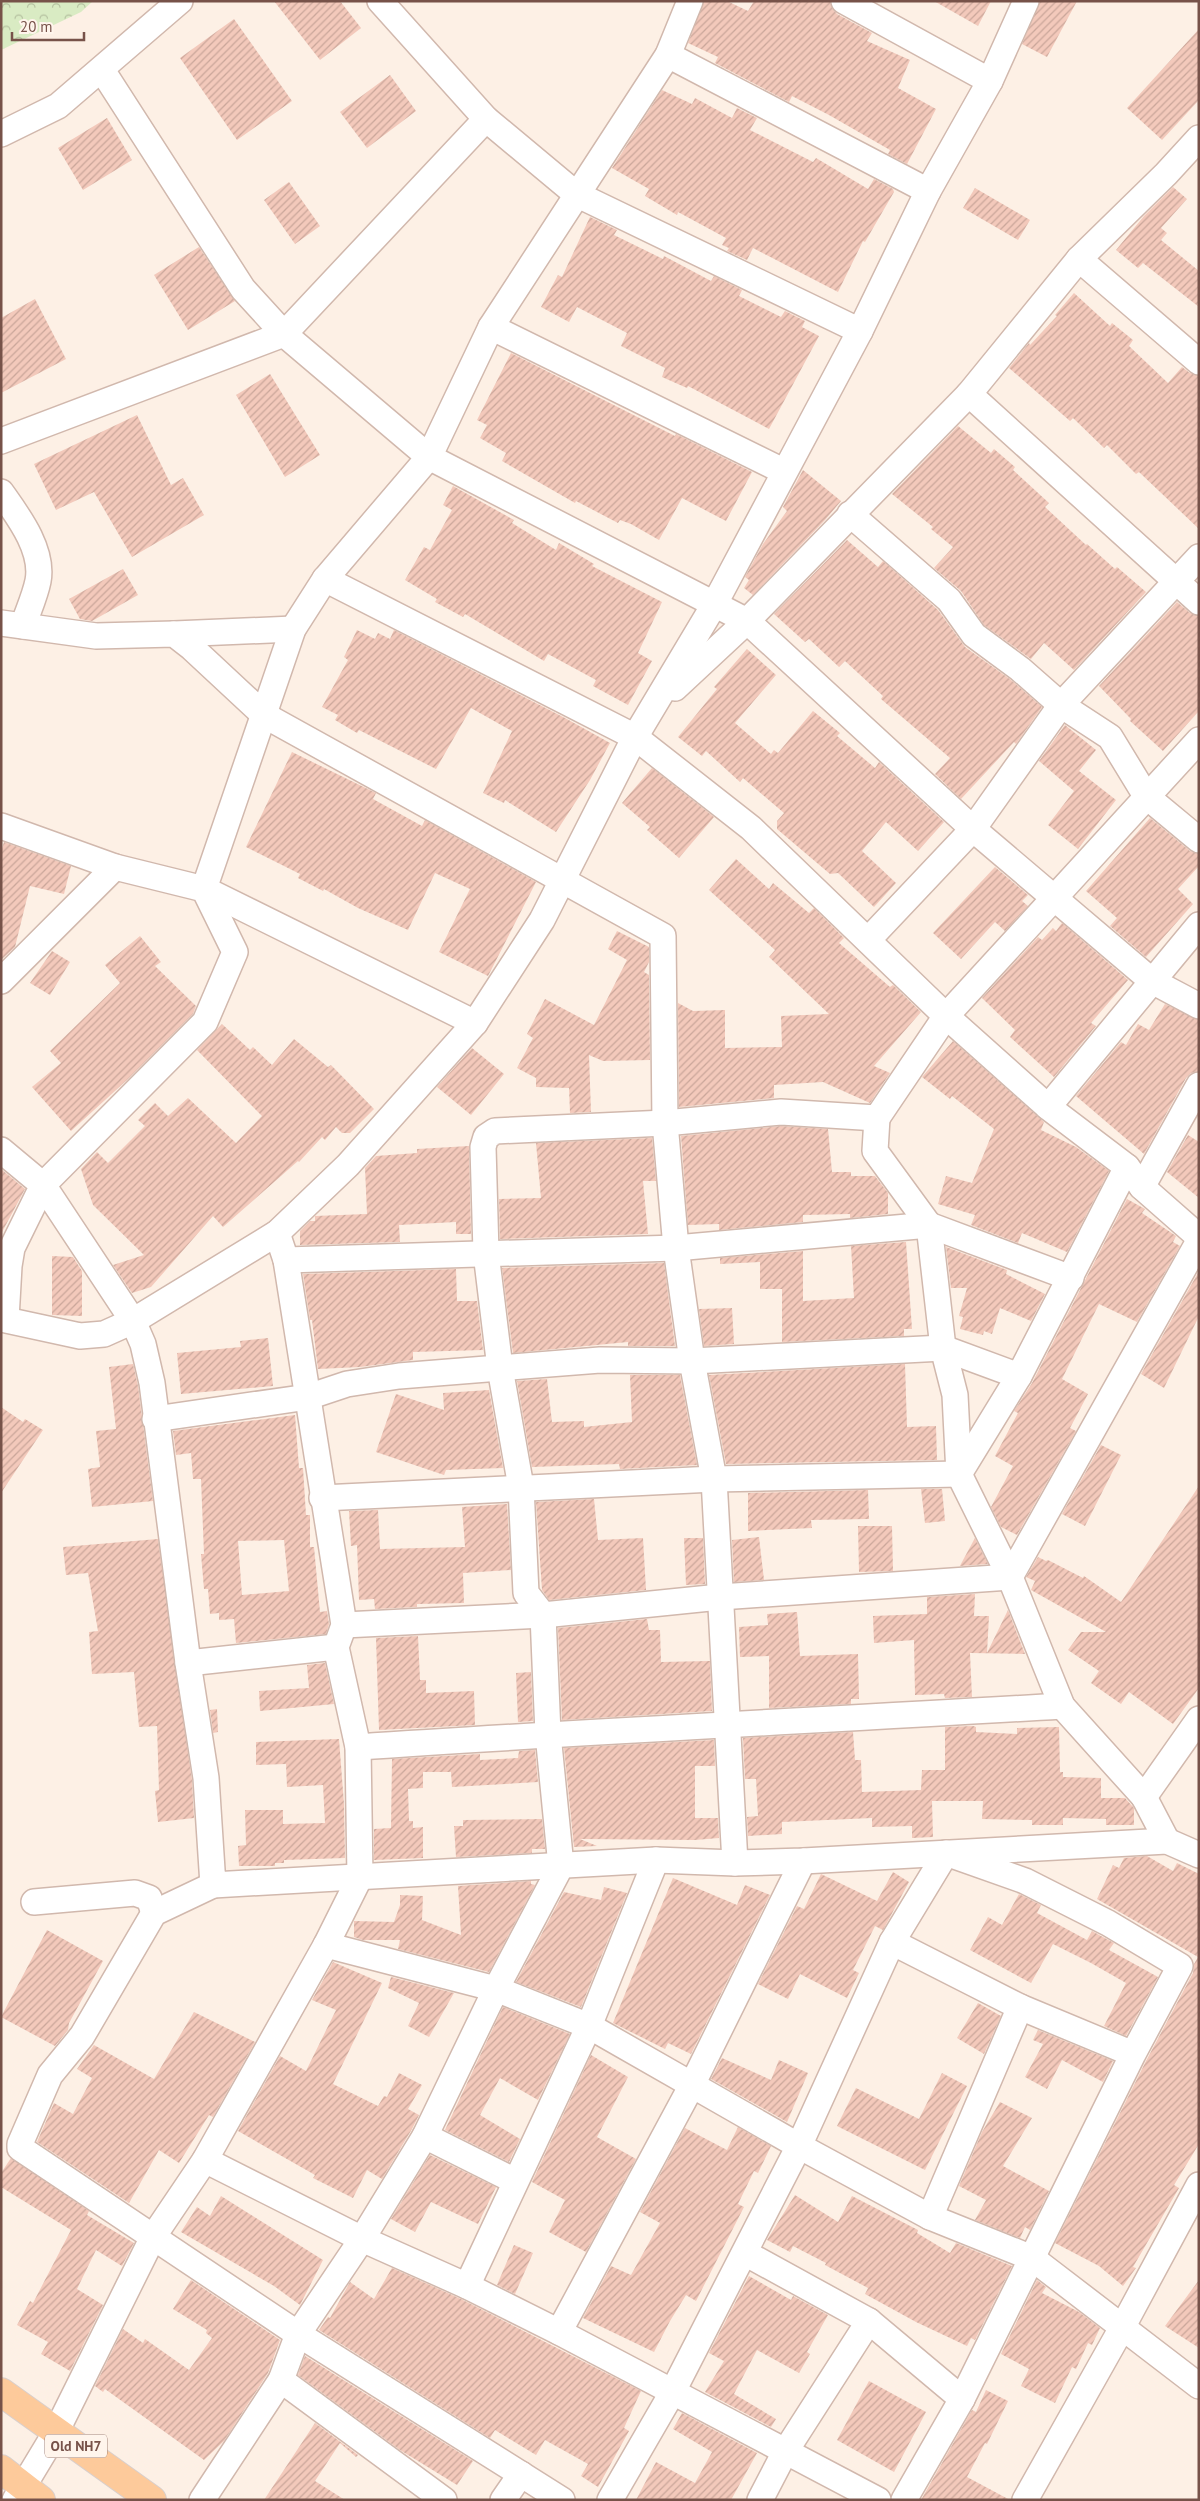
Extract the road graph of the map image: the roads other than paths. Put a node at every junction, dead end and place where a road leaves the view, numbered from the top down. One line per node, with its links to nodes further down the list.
1 (180, 1): 7 (street)
2 (380, 1): 9 (street)
3 (690, 1): 6 (street)
4 (844, 1): 8 (street)
5 (1026, 1): 8 (street)
6 (668, 55): 12 (street); 13 (street)
7 (102, 70): 10 (street); 17 (street)
8 (990, 81): 12 (street)
9 (486, 119): 13 (street); 17 (street)
10 (1, 134)
11 (1198, 141): 14 (street)
12 (928, 191): 16 (street)
13 (576, 194): 15 (street); 16 (street)
14 (1079, 259): 18 (street); 19 (street)
15 (491, 327): 21 (street); 22 (street)
16 (860, 331): 22 (street)
17 (284, 334): 20 (street); 21 (street)
18 (1199, 362)
19 (969, 394): 24 (street); 27 (street)
20 (1, 441)
21 (429, 457): 26 (street); 29 (street)
22 (784, 471): 29 (street)
23 (1, 492): 31 (street)
24 (850, 514): 30 (street); 34 (street)
25 (1199, 557): 27 (street)
26 (325, 579): 32 (street); 37 (street)
27 (1177, 581): 28 (street); 34 (street)
28 (1199, 602)
29 (714, 605): 30 (street); 35 (street)
30 (747, 621): 35 (street); 41 (street)
31 (12, 624): 33 (street)
32 (293, 629): 33 (street); 36 (street)
33 (174, 634): 36 (street)
34 (1061, 705): 39 (street); 41 (street)
35 (655, 707): 37 (street)
36 (264, 715): 44 (street); 45 (street)
37 (635, 737): 44 (street); 48 (street)
38 (1199, 740): 39 (street)
39 (1146, 796): 42 (street); 46 (street)
40 (1, 826): 43 (street)
41 (972, 829): 46 (street); 48 (street)
42 (1199, 840)
43 (115, 867): 45 (street); 49 (street)
44 (564, 879): 53 (street); 57 (street)
45 (204, 890): 53 (street); 60 (street)
46 (1054, 898): 50 (street); 52 (street)
47 (1199, 925): 50 (street)
48 (868, 940): 52 (street)
49 (1, 981)
50 (1152, 981): 51 (street); 55 (street)
51 (1199, 1006)
52 (946, 1016): 55 (street); 56 (street)
53 (476, 1023): 63 (street)
54 (1199, 1085): 61 (street)
55 (1048, 1107): 59 (street)
56 (877, 1118): 57 (street); 62 (street)
57 (665, 1124): 66 (street); 67 (street)
58 (1, 1150): 60 (street)
59 (1127, 1167): 61 (street); 69 (street)
60 (43, 1184): 70 (street); 71 (street)
61 (1142, 1187): 64 (street)
62 (930, 1225): 66 (street); 69 (street); 72 (street)
63 (277, 1233): 68 (street); 71 (street)
64 (1199, 1237)
65 (1199, 1241): 82 (street)
66 (676, 1248): 67 (street); 73 (street)
67 (486, 1253): 68 (street); 74 (street)
68 (286, 1260): 76 (street)
69 (1071, 1278): 75 (street)
70 (4, 1319): 71 (street)
71 (133, 1321): 77 (street)
72 (944, 1348): 73 (street); 75 (street); 78 (street)
73 (692, 1361): 74 (street); 79 (street)
74 (500, 1368): 76 (street); 80 (street)
75 (1019, 1376): 78 (street)
76 (308, 1398): 77 (street); 81 (street)
77 (155, 1419): 86 (street)
78 (959, 1474): 79 (street); 82 (street)
79 (714, 1479): 80 (street); 83 (street)
80 (521, 1487): 81 (street); 84 (street)
81 (322, 1498): 85 (street)
82 (1010, 1577): 83 (street); 87 (street)
83 (720, 1596): 84 (street); 89 (street)
84 (543, 1615): 85 (street); 90 (street)
85 (340, 1636): 86 (street); 91 (street)
86 (188, 1663): 101 (street)
87 (1062, 1706): 89 (street); 92 (street)
88 (1199, 1719): 92 (street)
89 (726, 1726): 90 (street); 98 (street)
90 (548, 1734): 91 (street); 99 (street)
91 (358, 1747): 100 (street)
92 (1144, 1798): 93 (street)
93 (1167, 1841): 94 (street); 95 (street)
94 (946, 1853): 97 (street); 104 (street); 109 (street)
95 (1199, 1855)
96 (656, 1860): 98 (street); 99 (street); 108 (street)
97 (803, 1861): 98 (street); 110 (street)
98 (734, 1862)
99 (561, 1866): 100 (street); 106 (street)
100 (360, 1877): 101 (street); 105 (street)
101 (212, 1885): 103 (street)
102 (34, 1902): 103 (street)
103 (154, 1913): 117 (street)
104 (892, 1942): 107 (street); 112 (street)
105 (326, 1945): 106 (street); 113 (street)
106 (496, 1989): 108 (street); 111 (street)
107 (1020, 2007): 109 (street); 116 (street)
108 (589, 2026): 110 (street); 114 (street)
109 (1133, 2054): 120 (street)
110 (692, 2085): 112 (street); 124 (street)
111 (425, 2136): 114 (street); 118 (street)
112 (799, 2146): 116 (street); 119 (street)
113 (205, 2160): 117 (street); 118 (street)
114 (515, 2181): 121 (street)
115 (1199, 2185): 123 (street)
116 (930, 2217): 120 (street)
117 (153, 2237): 125 (street); 131 (street)
118 (362, 2239): 121 (street); 125 (street)
119 (745, 2253): 122 (street); 129 (street)
120 (1032, 2258): 123 (street); 130 (street)
121 (467, 2286): 124 (street)
122 (870, 2321): 130 (street); 132 (street)
123 (1123, 2326): 127 (street); 145 (street)
124 (559, 2332): 129 (street)
125 (298, 2334): 126 (street); 134 (street)
126 (281, 2380): 137 (street); 138 (street)
127 (1199, 2386)
128 (1, 2392): 131 (main road, Old NH7)
129 (672, 2393): 132 (street); 141 (street)
130 (962, 2399): 144 (street)
131 (56, 2432): 135 (street); 136 (main road, Old NH7)
132 (785, 2452): 142 (street); 143 (street)
133 (1, 2469): 135 (main road)
134 (521, 2474): 139 (street); 140 (street)
135 (27, 2495)
136 (152, 2500)
137 (202, 2500)
138 (444, 2500)
139 (503, 2500)
140 (562, 2500)
141 (610, 2500)
142 (760, 2500)
143 (878, 2500)
144 (904, 2500)
145 (1025, 2500)

